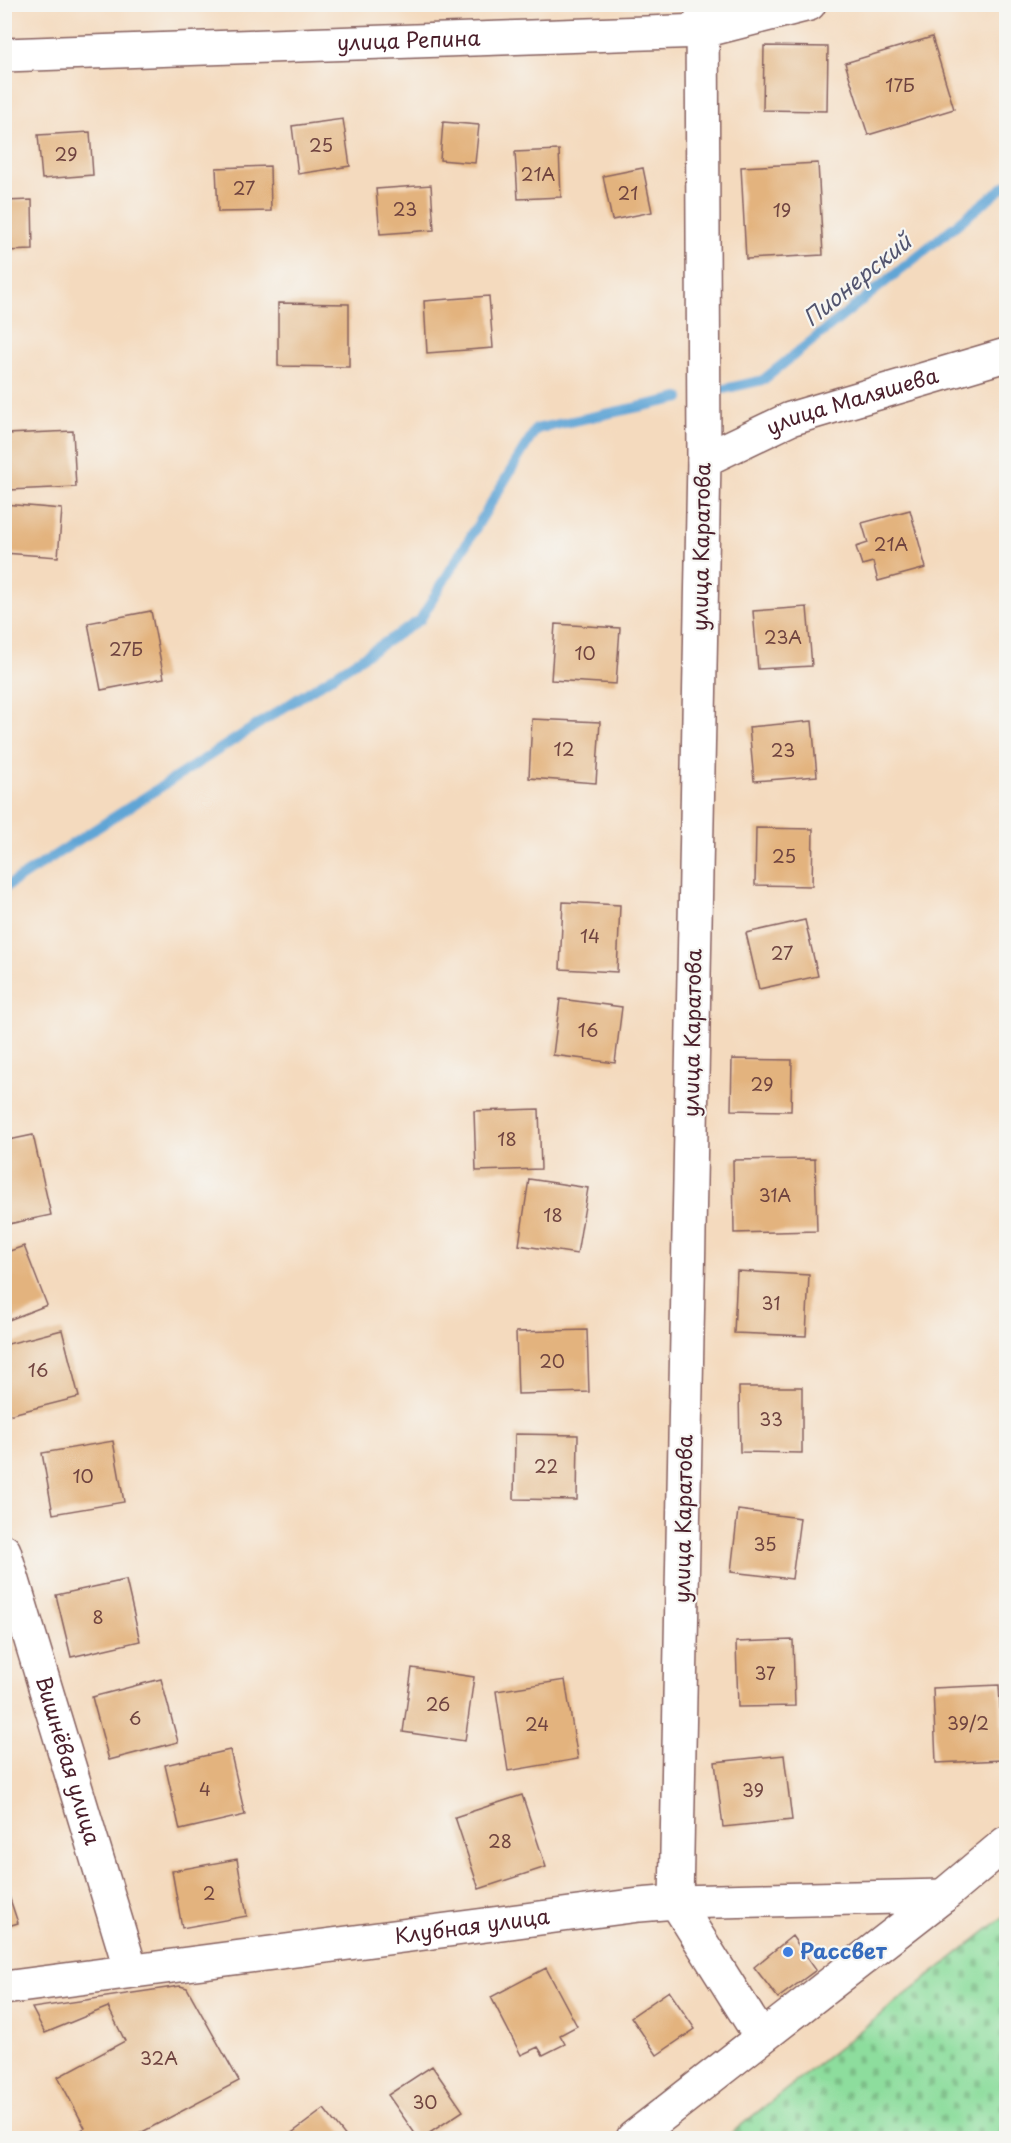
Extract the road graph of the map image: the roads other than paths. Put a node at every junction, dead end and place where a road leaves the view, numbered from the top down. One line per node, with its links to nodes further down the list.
1 (809, 4): 2 (street, улица Репина)
2 (703, 18): 3 (street, улица Репина); 5 (street, улица Каратова)
3 (4, 55)
4 (1006, 355): 5 (street, улица Маляшева)
5 (704, 460): 9 (street, улица Каратова)
6 (4, 1551): 10 (street, Вишнёвая улица)
7 (1006, 1843): 8 (street)
8 (943, 1896): 9 (street, Клубная улица); 12 (street)
9 (676, 1902): 10 (street, Клубная улица); 12 (street)
10 (131, 1971): 11 (street, Клубная улица)
11 (4, 1988)
12 (761, 2037): 13 (street)
13 (633, 2139)

